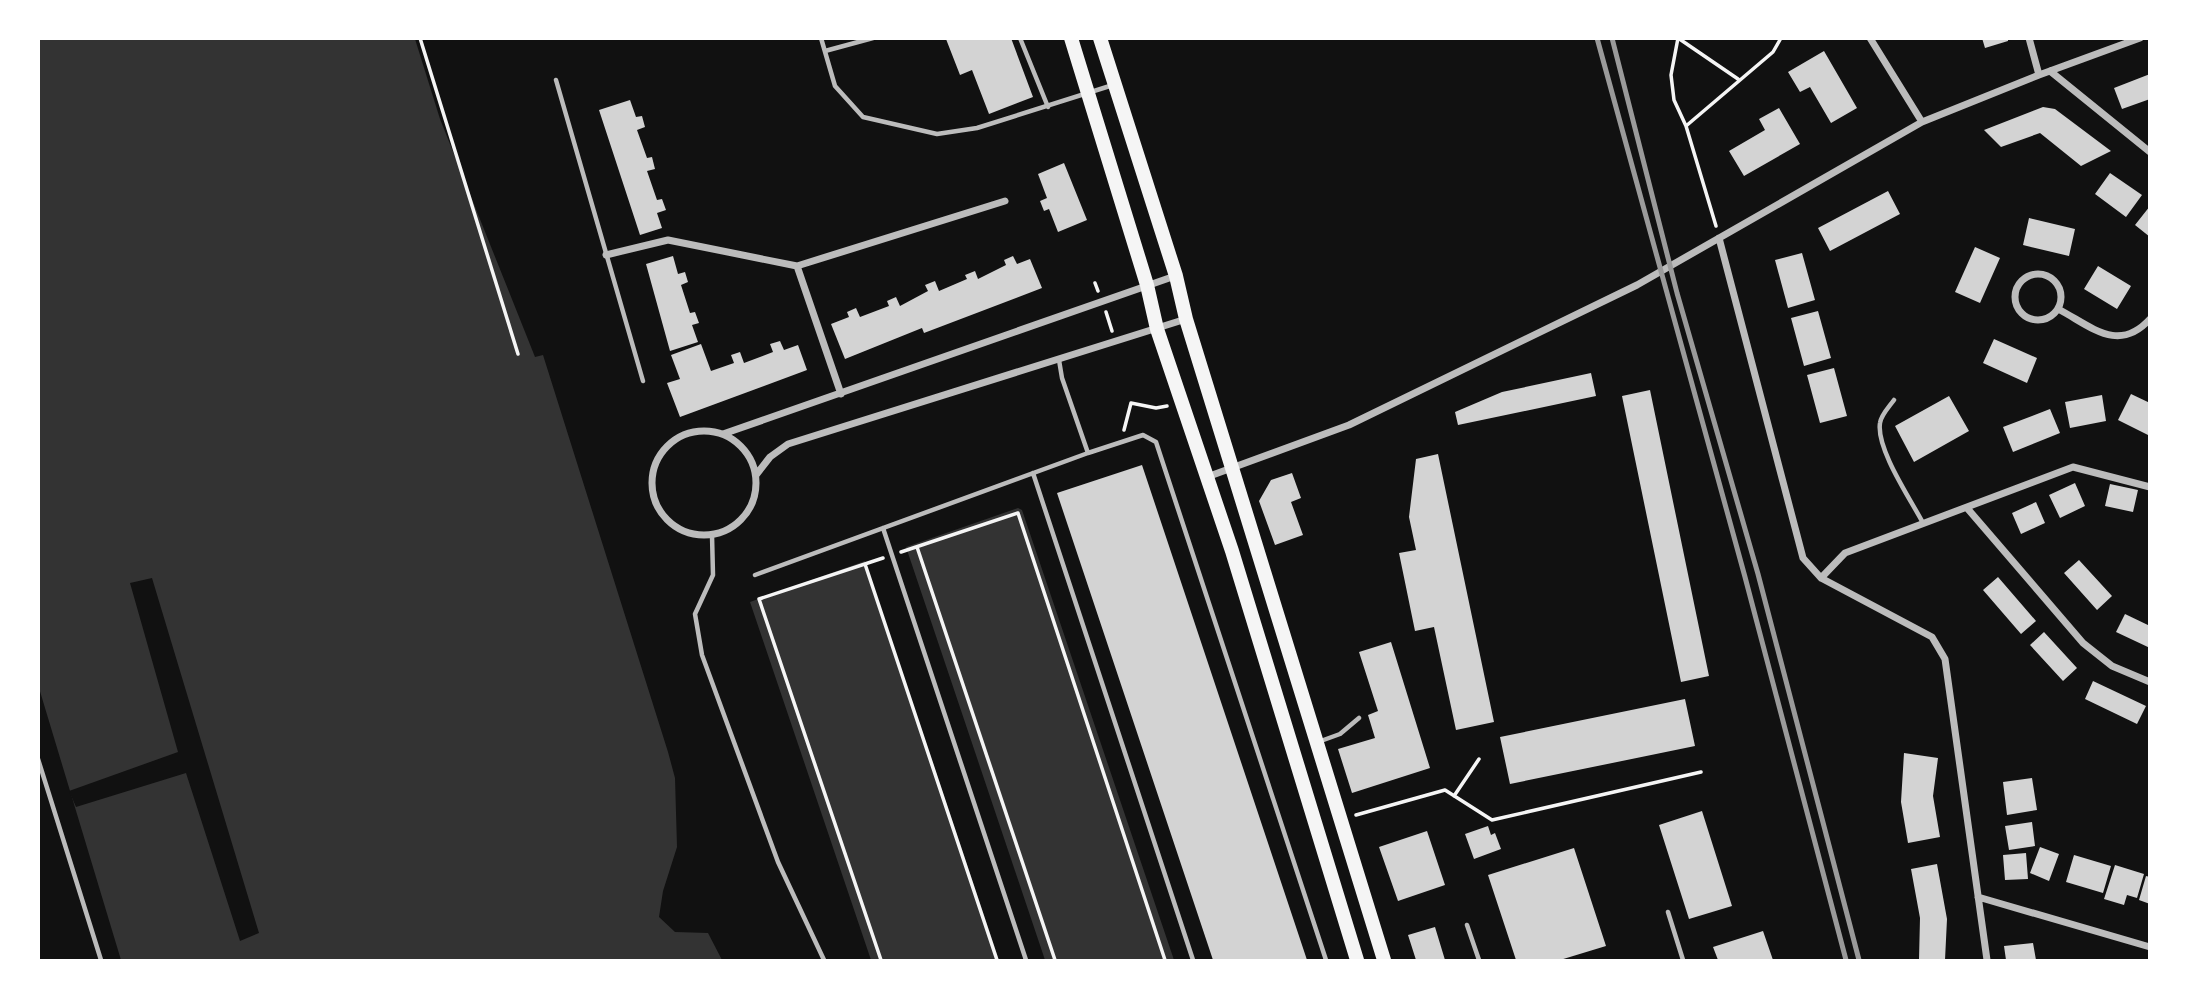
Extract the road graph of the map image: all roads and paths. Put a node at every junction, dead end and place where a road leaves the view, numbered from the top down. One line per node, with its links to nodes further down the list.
1 (419, 38): 34 (path)
2 (821, 38): 13 (lane)
3 (873, 38): 12 (lane)
4 (1020, 38): 20 (lane)
5 (1071, 38): 19 (highway)
6 (1100, 38): 18 (highway)
7 (1678, 38): 16 (path); 22 (path)
8 (1781, 38): 16 (path)
9 (1870, 38): 21 (street)
10 (2029, 38): 15 (street)
11 (2140, 38): 14 (street)
12 (861, 40): 13 (lane)
13 (825, 51): 20 (lane)
14 (2050, 71): 15 (street); 23 (street)
15 (2039, 75): 21 (street)
16 (1738, 79): 22 (path)
17 (556, 80): 26 (lane)
18 (1114, 85): 19 (lane); 28 (highway)
19 (1088, 95): 20 (lane); 29 (highway)
20 (1048, 107)
21 (1922, 122): 25 (street)
22 (1686, 126): 25 (path)
23 (2150, 152)
24 (1005, 201): 27 (street)
25 (1719, 238): 43 (street); 53 (street)
26 (606, 255): 27 (street); 36 (lane)
27 (797, 266): 37 (street)
28 (1176, 275): 29 (street); 31 (highway)
29 (1147, 285): 33 (highway); 37 (street)
30 (2058, 309): 30 (street); 32 (street)
31 (1186, 319): 33 (street); 43 (highway)
32 (2150, 319)
33 (1157, 329): 35 (street); 46 (highway)
34 (518, 354)
35 (1059, 360): 42 (lane); 45 (street)
36 (643, 382)
37 (841, 394): 40 (street)
38 (1894, 400): 49 (lane)
39 (1167, 406): 41 (path)
40 (723, 434): 45 (street); 51 (street)
41 (1121, 443): 42 (lane); 76 (lane)
42 (1088, 453): 44 (lane)
43 (1233, 468): 46 (street); 56 (highway)
44 (1033, 473): 50 (lane); 75 (lane)
45 (756, 475): 51 (street)
46 (1208, 477): 63 (highway)
47 (2149, 485): 48 (street)
48 (1967, 508): 49 (street); 54 (street)
49 (1923, 524): 53 (street)
50 (883, 528): 52 (lane); 72 (lane)
51 (712, 535): 69 (lane)
52 (755, 575)
53 (1821, 578): 64 (street)
54 (2150, 682)
55 (1359, 718): 56 (lane)
56 (1318, 742): 61 (highway)
57 (38, 759): 68 (lane)
58 (1479, 759): 60 (path)
59 (1701, 772): 60 (path)
60 (1454, 796): 61 (path)
61 (1340, 820): 62 (highway)
62 (1357, 873): 63 (highway); 78 (highway)
63 (1333, 880): 77 (highway)
64 (1978, 897): 67 (street); 81 (street)
65 (1668, 912): 80 (lane)
66 (1467, 925): 79 (lane)
67 (2150, 947)
68 (101, 961)
69 (824, 961)
70 (881, 961): 71 (path)
71 (997, 961)
72 (1026, 961)
73 (1055, 961): 74 (path)
74 (1165, 961)
75 (1193, 961)
76 (1326, 961)
77 (1357, 961)
78 (1384, 961)
79 (1479, 961)
80 (1683, 961)
81 (1987, 961)

